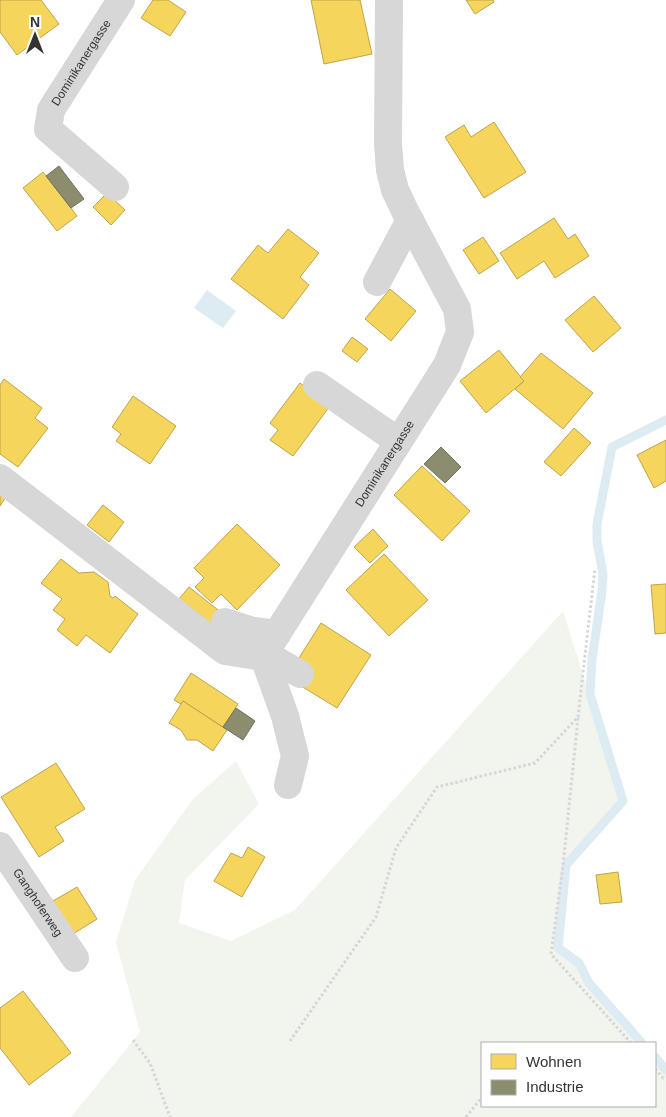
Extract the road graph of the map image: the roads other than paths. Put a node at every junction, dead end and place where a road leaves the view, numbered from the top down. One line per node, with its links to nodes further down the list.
1 (121, 0): 3 (street, Dominikanergasse)
2 (389, 0): 4 (street, Dominikanergasse)
3 (115, 187)
4 (410, 220): 5 (street); 7 (street, Dominikanergasse)
5 (377, 282)
6 (317, 385): 7 (street)
7 (398, 442): 10 (street, Dominikanergasse)
8 (0, 478): 10 (street)
9 (226, 622): 10 (street)
10 (270, 643): 11 (street); 12 (street)
11 (300, 674)
12 (288, 785)
13 (0, 846): 14 (street, Ganghoferweg)
14 (75, 958)

